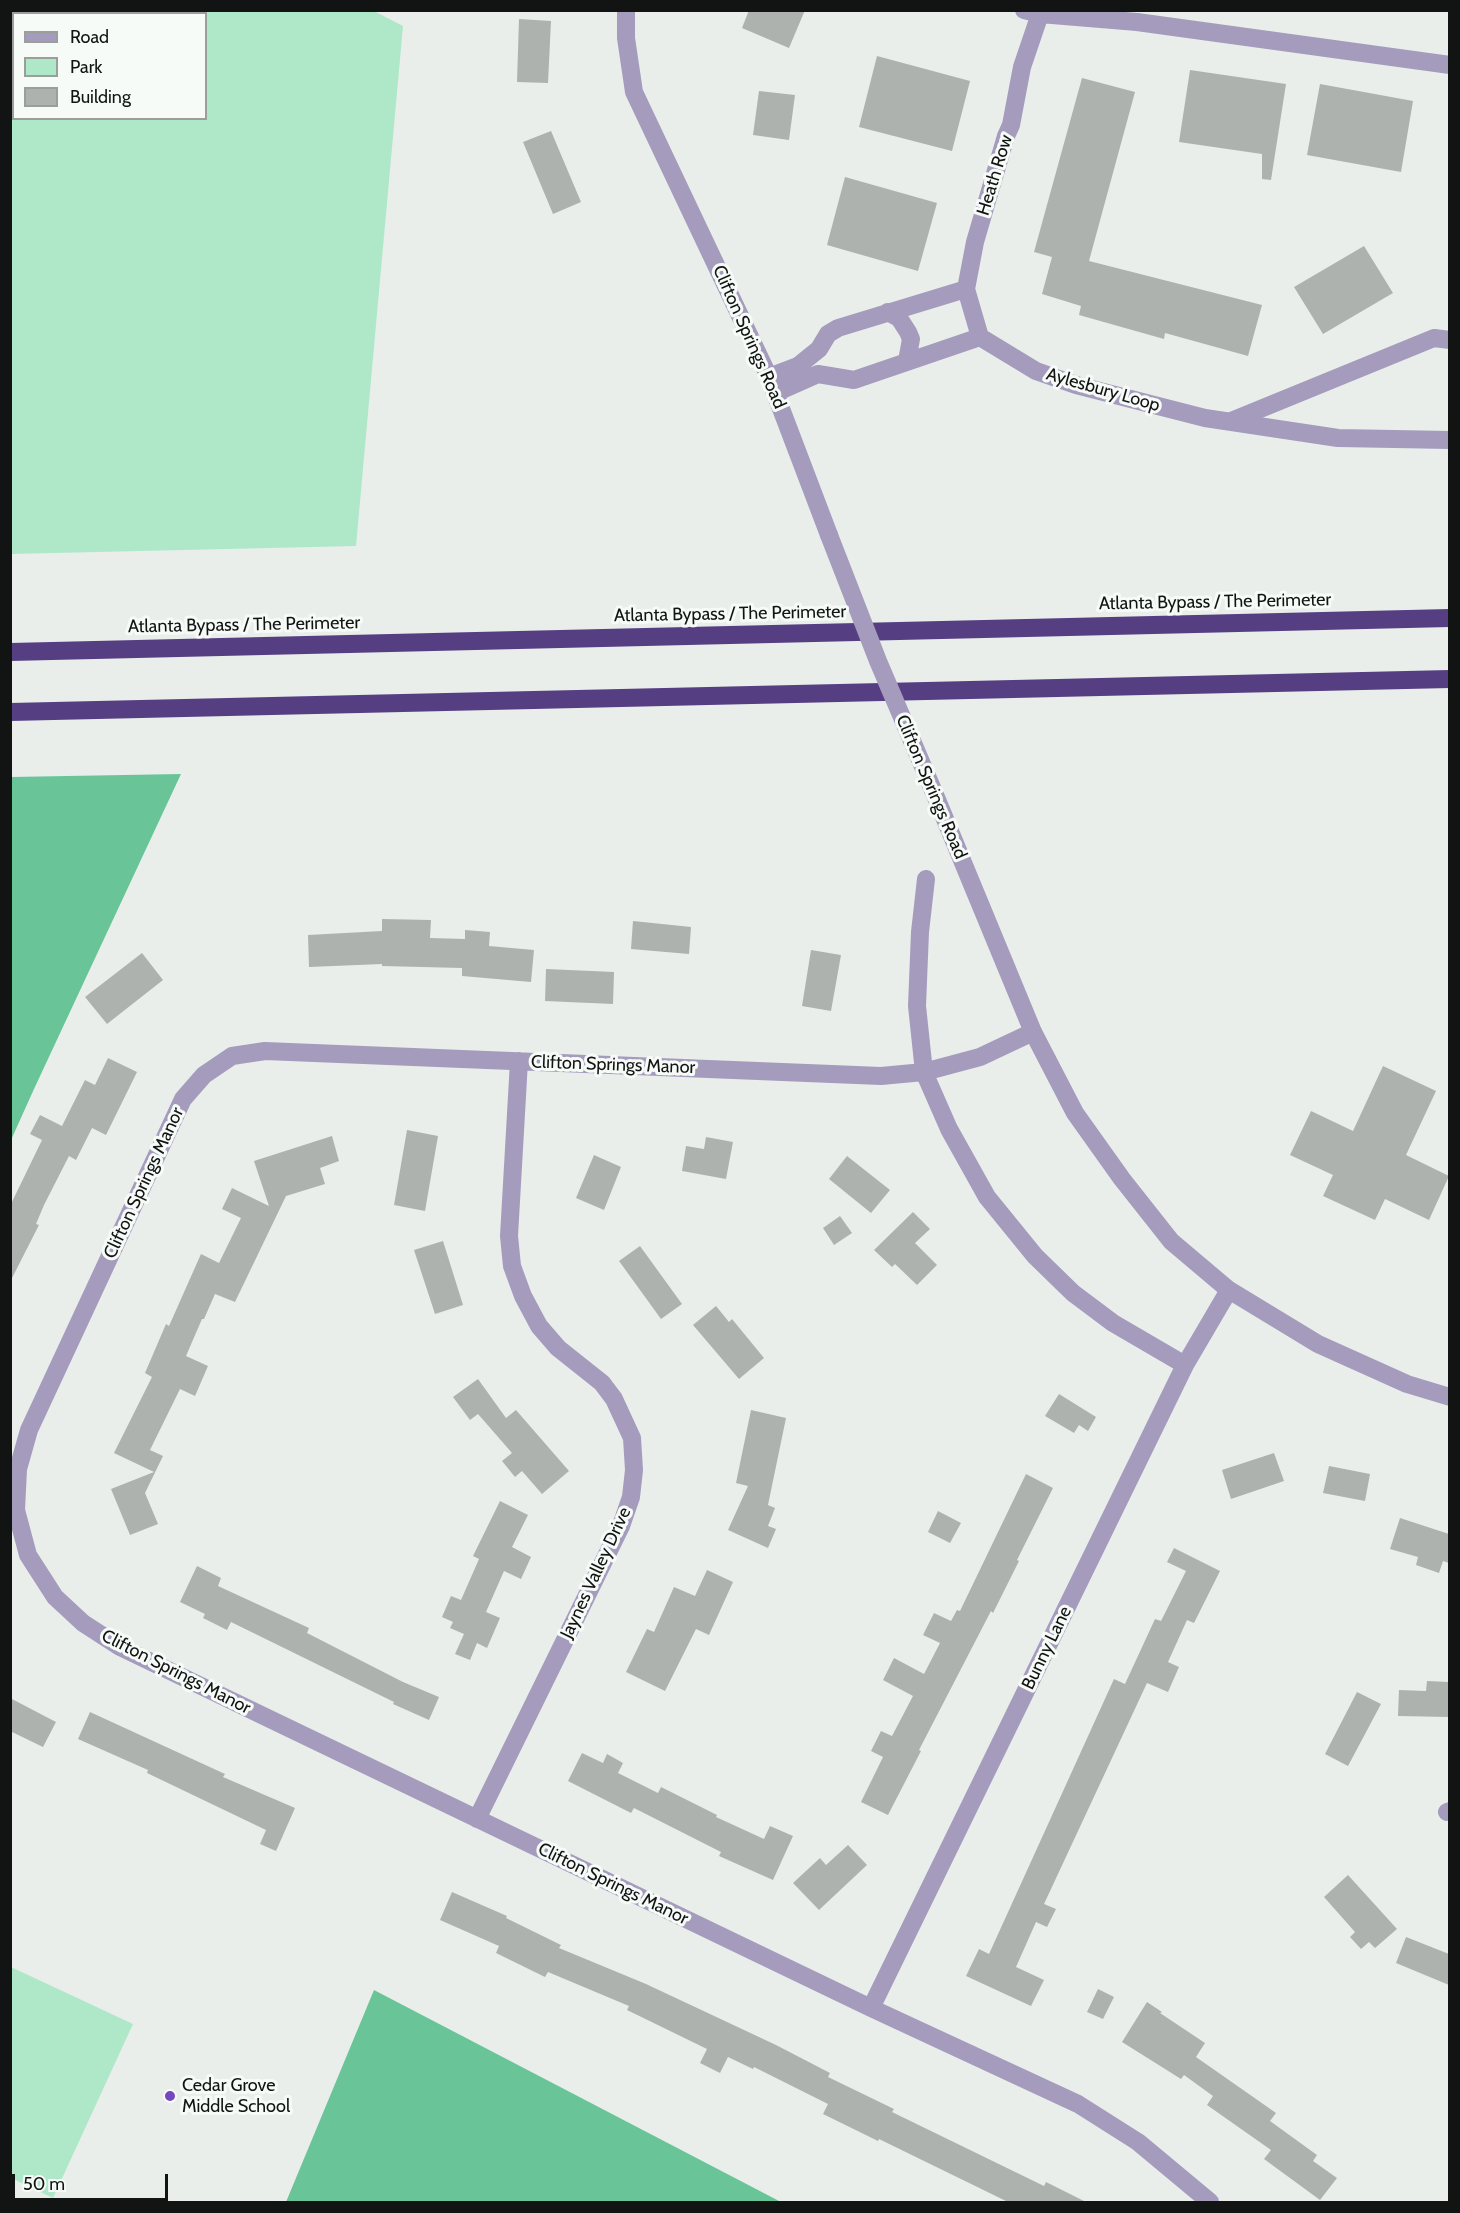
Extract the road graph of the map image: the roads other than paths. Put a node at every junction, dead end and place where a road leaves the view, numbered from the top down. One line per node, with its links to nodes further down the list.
1 (626, 10): 9 (street, Clifton Springs Road)
2 (1032, 12): 3 (street); 4 (street, Heath Row)
3 (1449, 65)
4 (966, 290): 5 (street); 6 (street, Heath Row)
5 (888, 312): 8 (street); 9 (street)
6 (980, 337): 8 (street); 10 (street, Aylesbury Loop)
7 (1449, 340): 10 (street)
8 (907, 361): 9 (street)
9 (772, 385): 17 (street, Clifton Springs Road, bridge)
10 (1230, 422): 11 (street, Aylesbury Loop)
11 (1449, 440)
12 (1449, 618): 13 (highway, Atlanta Bypass / The Perimeter)
13 (10, 652)
14 (1449, 679): 15 (highway)
15 (10, 712)
16 (926, 879): 19 (street)
17 (1033, 1032): 19 (street, Clifton Springs Manor); 20 (street, Clifton Springs Road)
18 (519, 1061): 19 (street, Clifton Springs Manor); 23 (street, Jaynes Valley Drive); 23 (street, Clifton Springs Manor)
19 (924, 1072): 21 (street)
20 (1229, 1290): 21 (street, Bunny Lane); 22 (street, Clifton Springs Road)
21 (1185, 1365): 24 (street, Bunny Lane)
22 (1449, 1397)
23 (477, 1819): 24 (street, Clifton Springs Manor)
24 (871, 2008): 25 (street, Clifton Springs Manor)
25 (1210, 2202)

